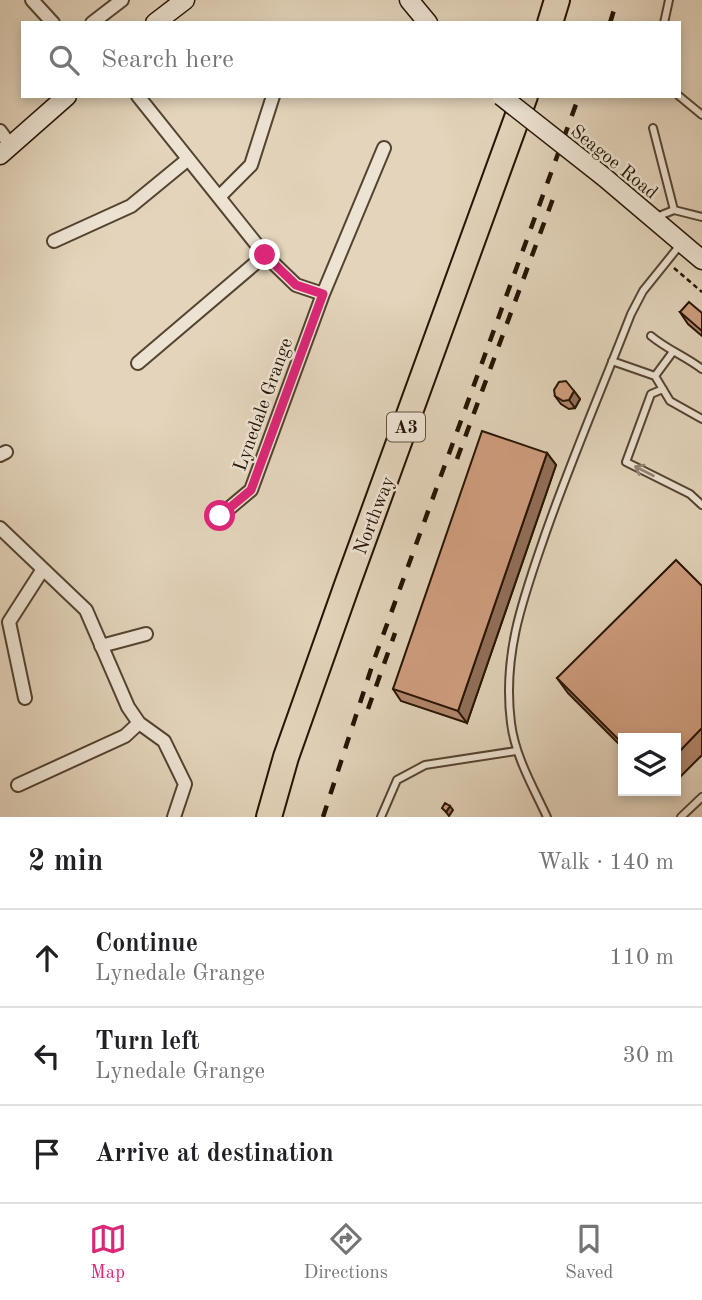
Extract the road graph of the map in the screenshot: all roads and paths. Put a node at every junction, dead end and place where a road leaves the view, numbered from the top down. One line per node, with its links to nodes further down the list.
1 (33, 0): 7 (street)
2 (122, 0): 8 (street)
3 (185, 0): 9 (main road)
4 (409, 0): 10 (main road)
5 (557, 0): 11 (highway)
6 (669, 0): 12 (lane)
7 (51, 21)
8 (95, 21)
9 (158, 21)
10 (426, 21)
11 (551, 21)
12 (664, 21)
13 (65, 98): 23 (main road)
14 (140, 98): 24 (street)
15 (272, 98): 25 (street)
16 (504, 98): 28 (main road, Seagoe Road, bridge)
17 (524, 98): 57 (highway, Northway / A3)
18 (681, 98): 19 (lane)
19 (702, 115)
20 (653, 128): 26 (lane)
21 (0, 131): 23 (street)
22 (384, 148): 35 (street, Lynedale Grange)
23 (6, 150)
24 (187, 160): 25 (street); 29 (street)
25 (219, 197): 31 (street)
26 (674, 210): 27 (lane); 28 (lane)
27 (702, 217)
28 (653, 219): 30 (main road, Seagoe Road)
29 (54, 241)
30 (681, 243): 32 (main road, Seagoe Road); 33 (lane)
31 (265, 255): 35 (street); 39 (street)
32 (702, 260)
33 (666, 261): 34 (path); 38 (lane)
34 (702, 292)
35 (323, 294): 45 (street, Lynedale Grange)
36 (651, 336): 37 (lane)
37 (672, 354): 40 (lane); 41 (lane)
38 (612, 361): 41 (lane); 53 (lane)
39 (138, 363)
40 (702, 369)
41 (655, 376): 42 (lane)
42 (663, 389): 43 (lane); 44 (lane, one-way to 42)
43 (702, 419)
44 (702, 505)
45 (220, 516)
46 (0, 528): 47 (street)
47 (43, 569): 48 (street); 50 (street)
48 (4, 621): 51 (street)
49 (146, 634): 50 (street)
50 (101, 646): 52 (street)
51 (25, 698)
52 (139, 723): 54 (street); 56 (street)
53 (516, 751): 58 (lane); 59 (lane)
54 (18, 785)
55 (702, 797): 60 (lane)
56 (174, 817)
57 (269, 817)
58 (381, 817)
59 (547, 817)
60 (681, 817)

